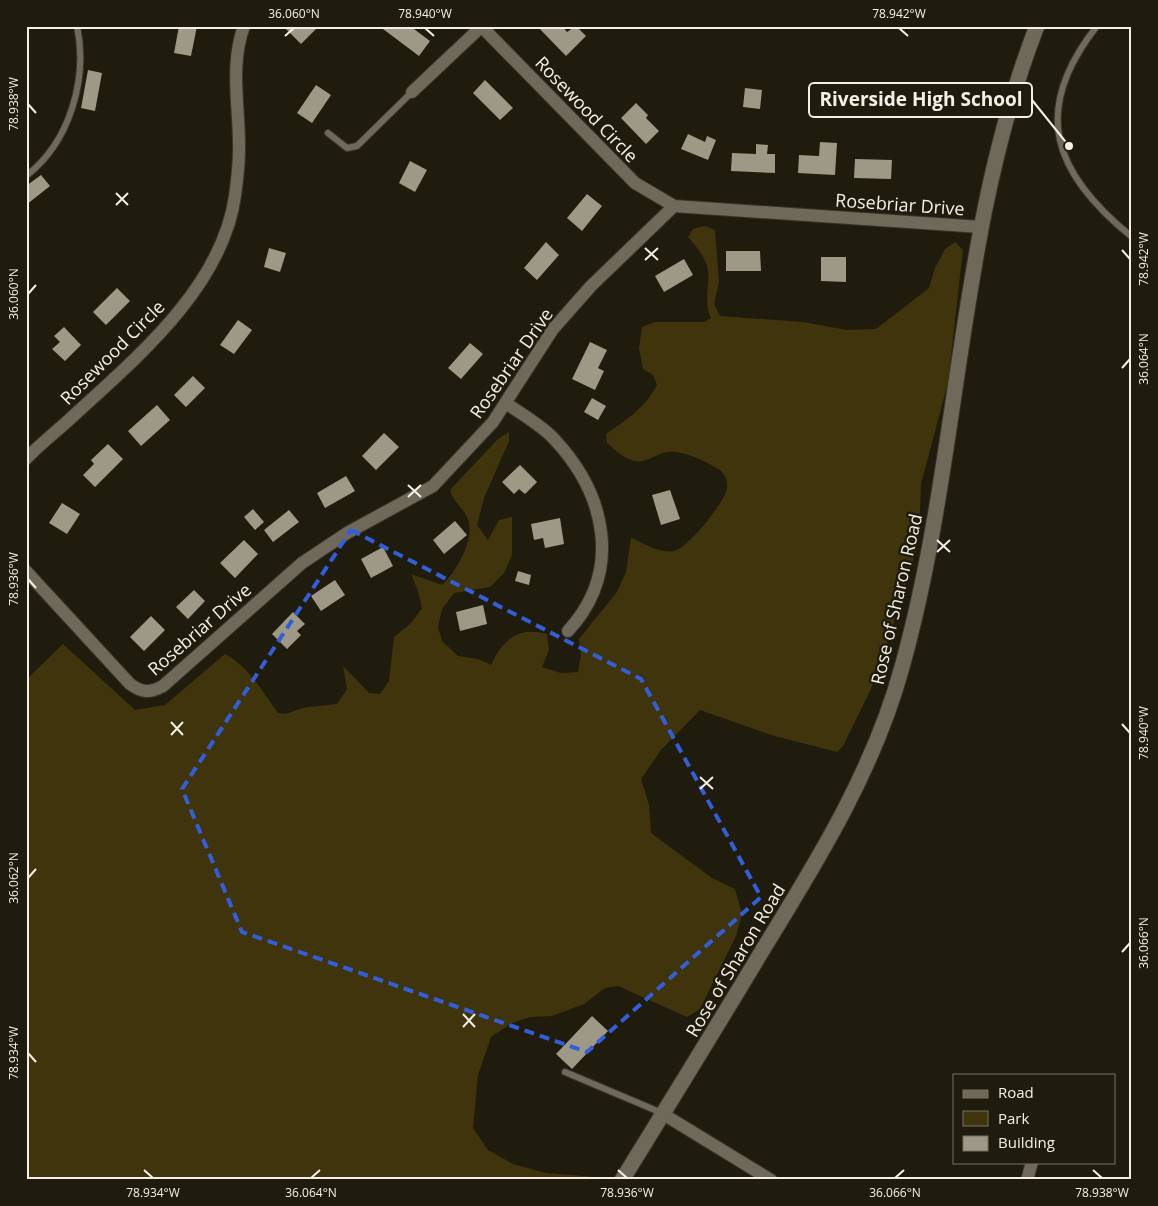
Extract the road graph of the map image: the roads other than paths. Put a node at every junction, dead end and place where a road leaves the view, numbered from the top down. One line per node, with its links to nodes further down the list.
1 (78, 26): 8 (lane)
2 (244, 26): 13 (street, Rosewood Circle)
3 (482, 26): 6 (street); 9 (street, Rosewood Circle)
4 (1037, 26): 10 (street, Rose of Sharon Road)
5 (1097, 26): 11 (lane)
6 (412, 92): 7 (lane)
7 (328, 133)
8 (26, 176)
9 (674, 206): 10 (street, Rosebriar Drive); 12 (street, Rosebriar Drive)
10 (981, 227): 17 (street, Rose of Sharon Road)
11 (1132, 237)
12 (506, 403): 14 (street, Rosebriar Drive); 15 (street)
13 (26, 459)
14 (26, 571)
15 (568, 631)
16 (565, 1072): 17 (lane)
17 (663, 1114): 19 (street, Rose of Sharon Road); 20 (street)
18 (1031, 1164): 21 (street)
19 (622, 1180)
20 (771, 1180)
21 (1027, 1180)

